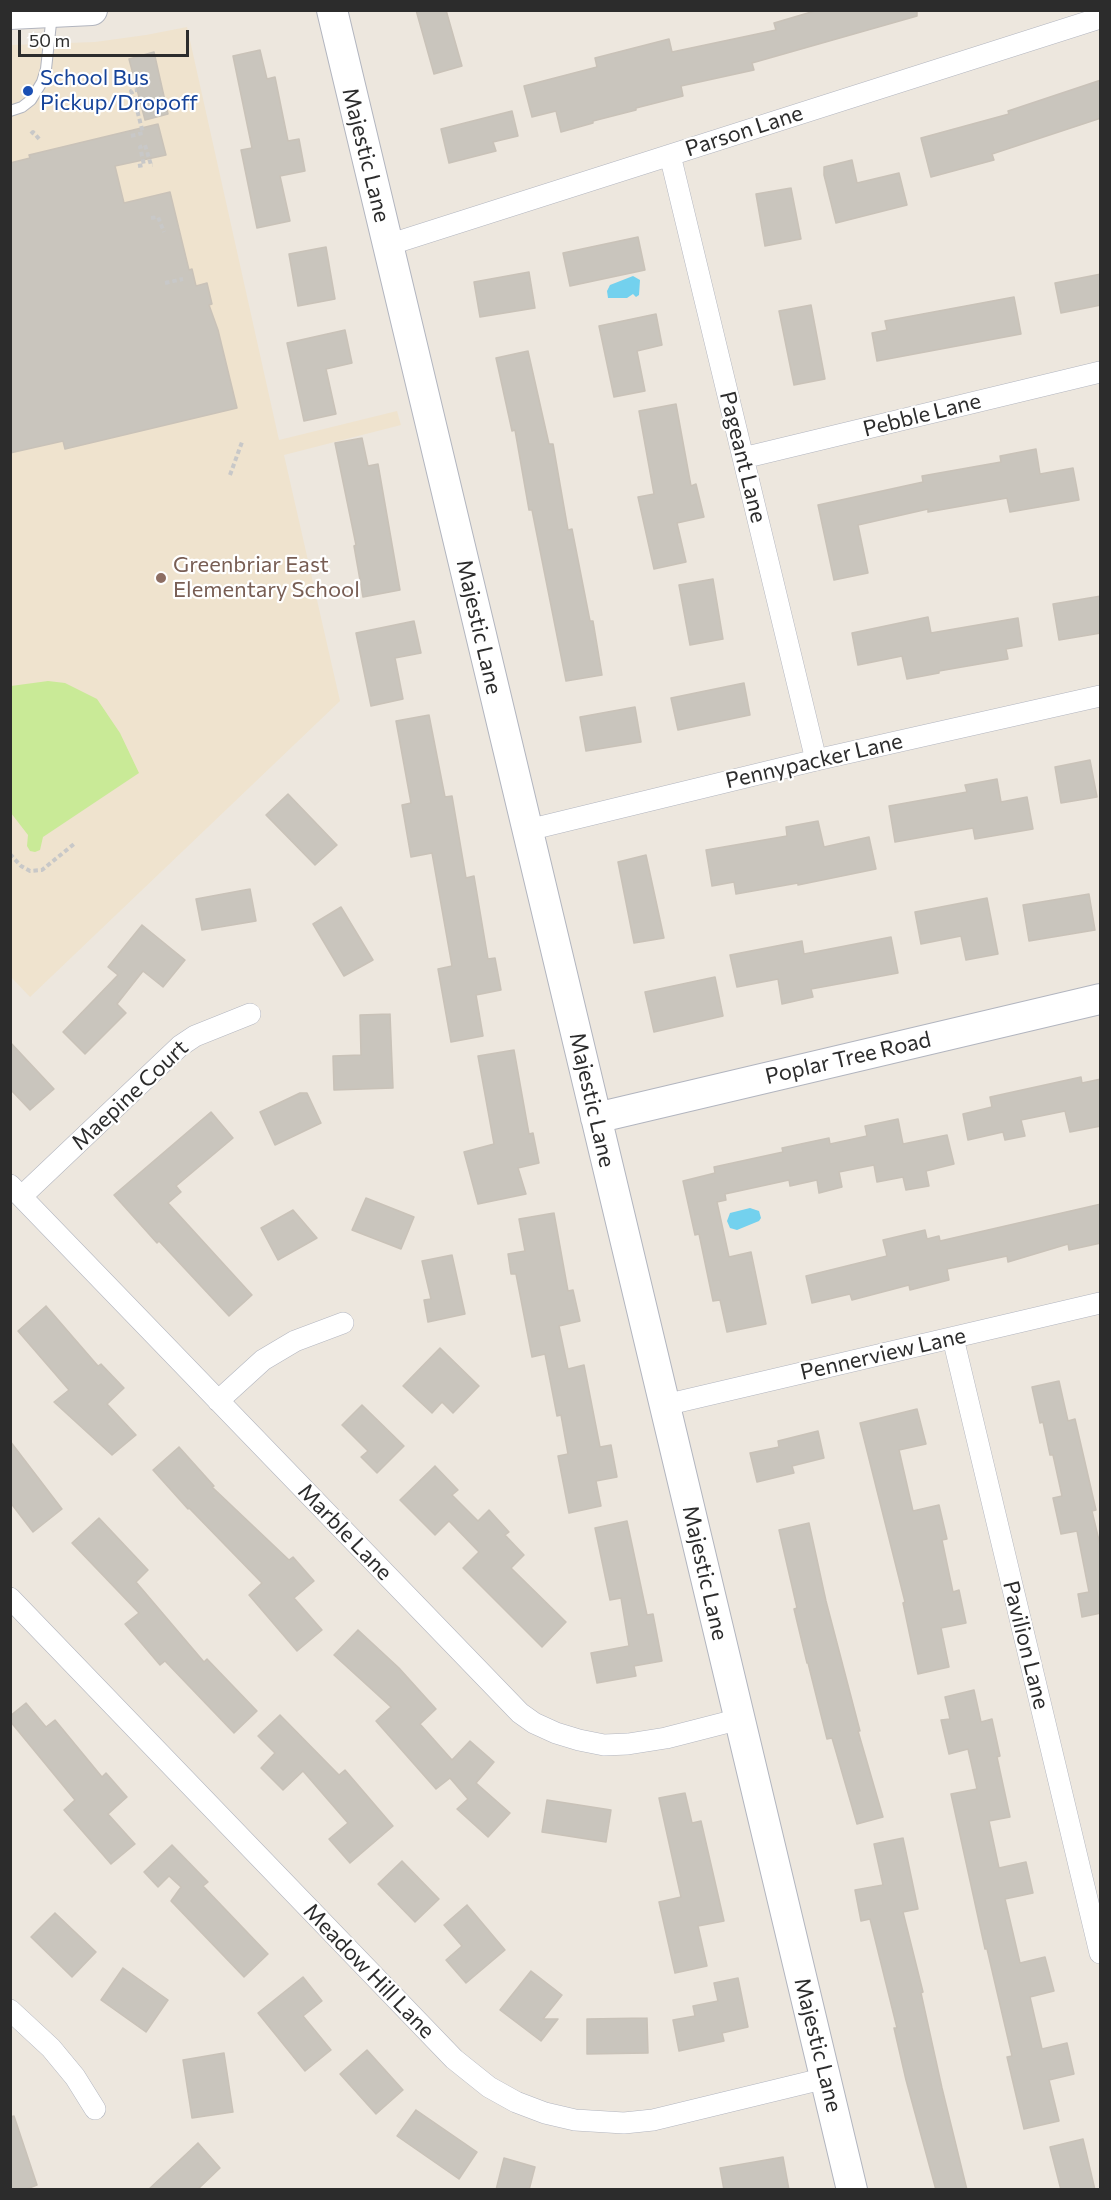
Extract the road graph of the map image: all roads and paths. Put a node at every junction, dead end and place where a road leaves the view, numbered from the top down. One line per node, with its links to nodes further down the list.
1 (92, 10): 3 (street)
2 (332, 10): 16 (street, Majestic Lane)
3 (52, 13): 4 (street); 7 (lane)
4 (10, 14)
5 (1101, 18): 11 (street, Parson Lane)
6 (137, 90): 9 (path)
7 (10, 111)
8 (34, 131): 10 (path)
9 (131, 136)
10 (41, 141)
11 (670, 155): 16 (street, Parson Lane); 21 (street, Pageant Lane)
12 (153, 165): 13 (path)
13 (138, 166)
14 (151, 218): 15 (path)
15 (164, 232)
16 (388, 245): 25 (street, Majestic Lane)
17 (183, 279): 18 (path)
18 (165, 283)
19 (1101, 372): 21 (street, Pebble Lane)
20 (242, 442): 22 (path)
21 (743, 458): 24 (street, Pageant Lane)
22 (230, 475)
23 (1101, 696): 24 (street, Pennypacker Lane)
24 (816, 760): 25 (street, Pennypacker Lane)
25 (528, 830): 30 (street, Majestic Lane)
26 (74, 844): 27 (path)
27 (10, 854)
28 (1101, 999): 30 (street, Poplar Tree Road)
29 (250, 1014): 31 (street, Maepine Court)
30 (596, 1118): 36 (street, Majestic Lane)
31 (16, 1190): 35 (street, Marble Lane)
32 (1101, 1303): 34 (street, Pennerview Lane)
33 (342, 1323): 35 (street)
34 (953, 1338): 36 (street, Pennerview Lane); 39 (street, Pavilion Lane)
35 (218, 1401): 38 (street, Marble Lane)
36 (665, 1405): 38 (street, Majestic Lane)
37 (10, 1598): 41 (street, Meadow Hill Lane)
38 (740, 1719): 41 (street, Majestic Lane)
39 (1101, 1953)
40 (10, 2010): 42 (street)
41 (826, 2078): 43 (street, Majestic Lane)
42 (95, 2109)
43 (852, 2190)

